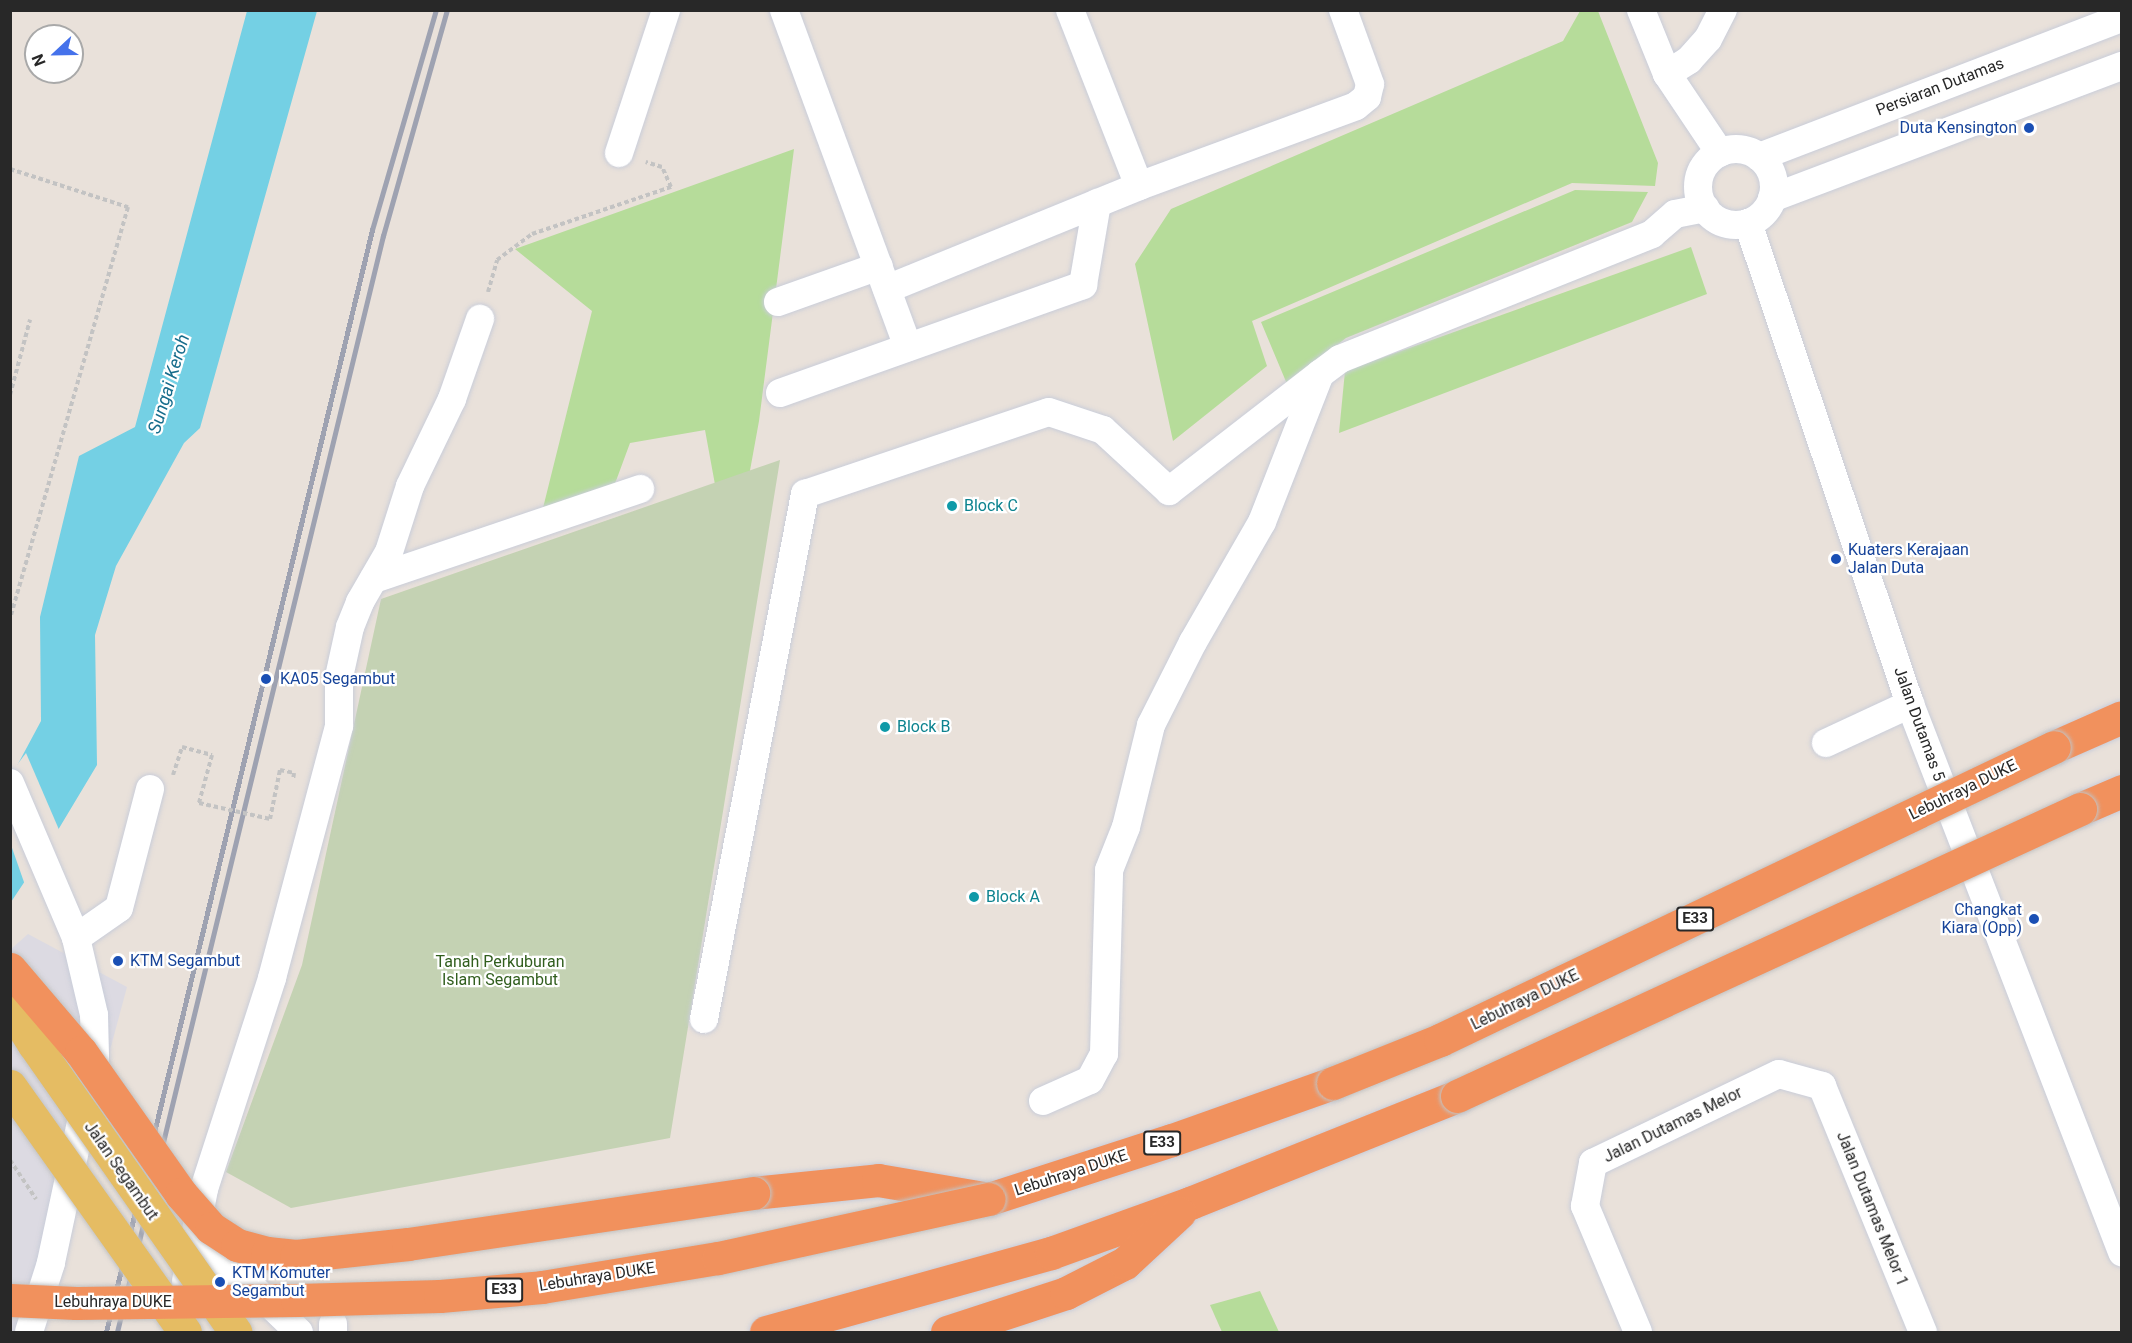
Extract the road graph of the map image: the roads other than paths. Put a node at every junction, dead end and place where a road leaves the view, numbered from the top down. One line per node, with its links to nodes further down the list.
1 (666, 10): 10 (street)
2 (784, 10): 18 (street)
3 (1070, 10): 13 (street)
4 (1343, 10): 13 (street)
5 (1641, 10): 9 (street)
6 (1723, 10): 9 (street)
7 (2121, 18): 12 (street, Persiaran Dutamas)
8 (2121, 66): 14 (street)
9 (1667, 74): 11 (street)
10 (620, 153)
11 (1720, 153): 12 (street); 16 (street)
12 (1759, 157): 14 (street)
13 (1139, 186): 15 (street)
14 (1772, 198): 17 (street)
15 (1097, 203): 18 (street); 21 (street)
16 (1705, 208): 17 (street); 22 (street)
17 (1748, 223): 26 (street, Jalan Dutamas 5)
18 (883, 277): 19 (street); 21 (street)
19 (778, 302)
20 (480, 319): 25 (street)
21 (908, 347): 23 (street)
22 (1320, 374): 35 (street); 38 (street)
23 (780, 393)
24 (640, 489): 25 (street)
25 (374, 579): 41 (street)
26 (1910, 704): 28 (street); 42 (street, Jalan Dutamas 5)
27 (2121, 717): 39 (highway, Lebuhraya DUKE / E33, bridge)
28 (1826, 743)
29 (10, 783): 32 (street)
30 (150, 789): 32 (street)
31 (2121, 791): 40 (highway, bridge)
32 (76, 938): 44 (street)
33 (10, 969): 39 (highway, bridge)
34 (10, 1007): 47 (main road, Jalan Segambut, bridge)
35 (704, 1019)
36 (10, 1086): 46 (main road, bridge)
37 (1822, 1086): 51 (street, Jalan Dutamas Melor); 52 (street, Jalan Dutamas Melor 1)
38 (1043, 1101)
39 (989, 1199): 43 (highway, Lebuhraya DUKE / E33, bridge)
40 (1190, 1203): 49 (highway); 50 (highway)
41 (195, 1241): 45 (street); 48 (street)
42 (2121, 1252)
43 (10, 1300)
44 (29, 1332)
45 (176, 1332)
46 (185, 1332)
47 (235, 1332)
48 (299, 1332)
49 (766, 1332)
50 (947, 1332)
51 (1638, 1332)
52 (1923, 1332)

